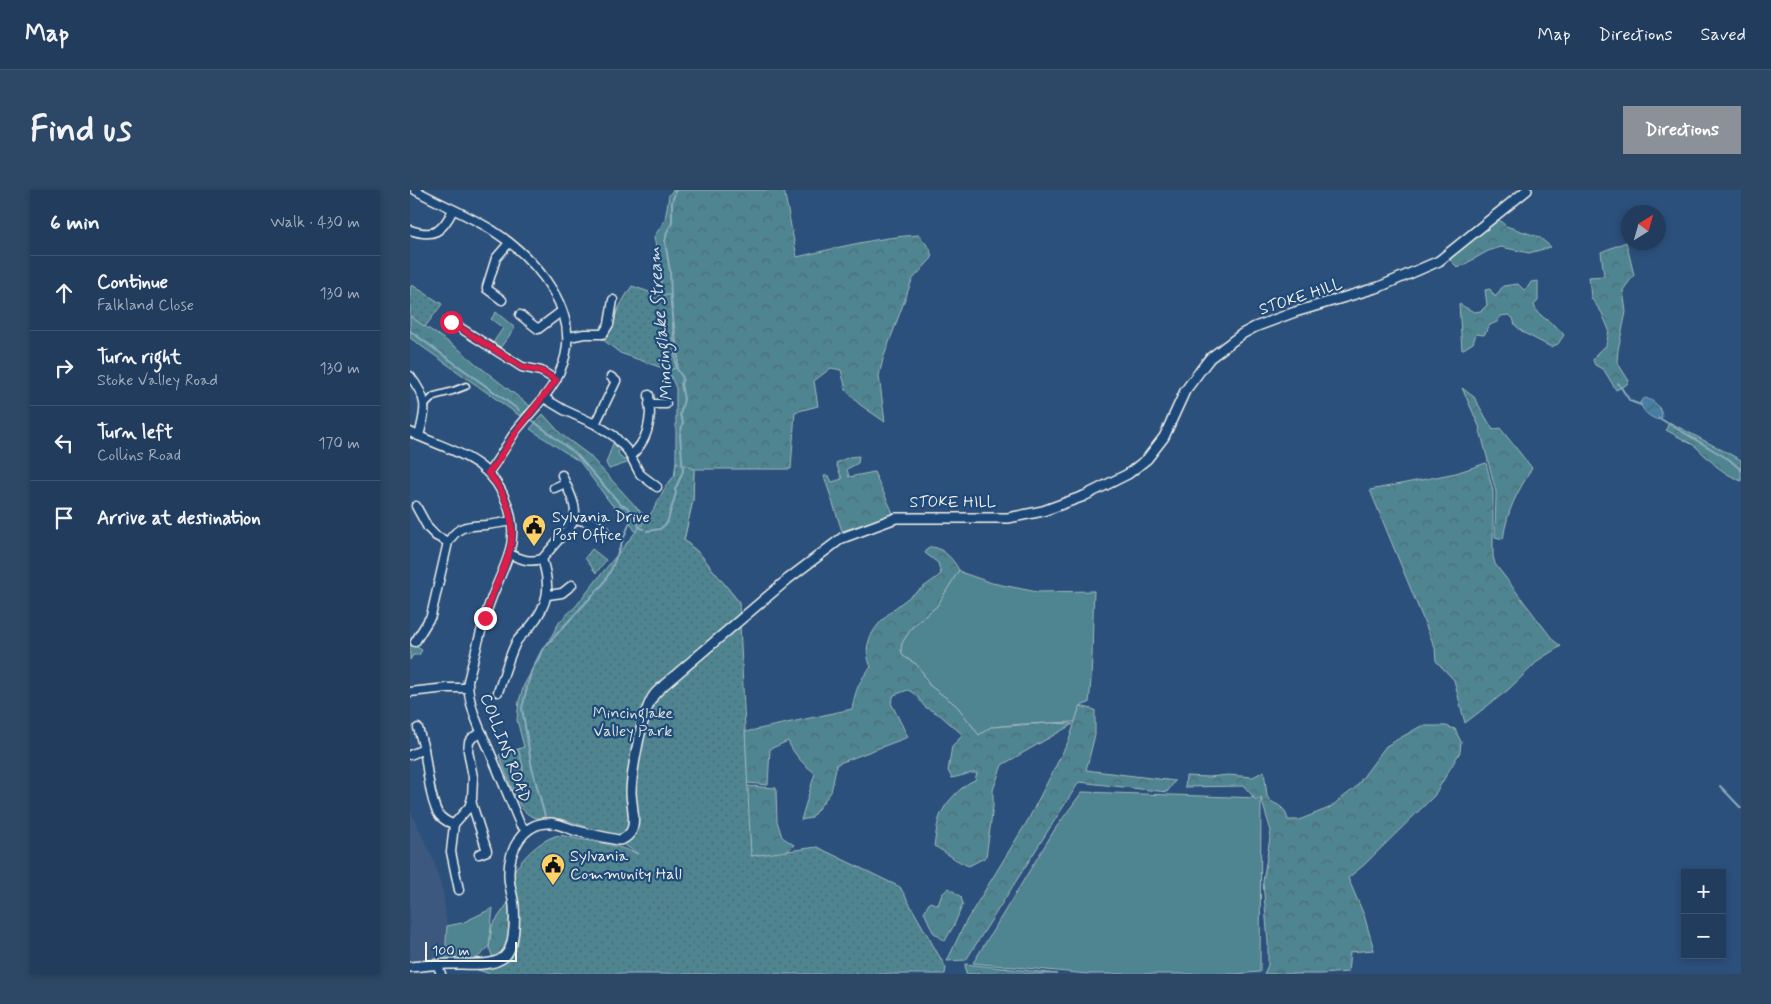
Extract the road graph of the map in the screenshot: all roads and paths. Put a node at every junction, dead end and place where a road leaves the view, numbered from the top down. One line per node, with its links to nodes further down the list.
1 (415, 190): 3 (street)
2 (1527, 190): 47 (street, STOKE HILL)
3 (452, 210): 4 (street); 5 (street)
4 (410, 230)
5 (509, 243): 6 (street); 8 (street)
6 (502, 300)
7 (613, 300): 11 (street)
8 (562, 311): 9 (street); 11 (street)
9 (520, 315)
10 (451, 322): 13 (street)
11 (568, 337): 13 (street)
12 (410, 376): 16 (street)
13 (556, 380): 18 (street)
14 (625, 383): 21 (street)
15 (466, 386): 17 (street)
16 (421, 393): 17 (street); 20 (street)
17 (434, 396): 20 (street)
18 (544, 398): 21 (street); 25 (street)
19 (666, 404): 24 (street)
20 (425, 405): 23 (street)
21 (595, 424): 24 (street)
22 (410, 432): 23 (street, COLLINS ROAD)
23 (419, 436): 25 (street, COLLINS ROAD)
24 (630, 456): 26 (street)
25 (488, 473): 30 (street, COLLINS ROAD)
26 (657, 487)
27 (554, 488): 29 (street)
28 (416, 506): 32 (street)
29 (575, 519): 31 (street); 34 (street)
30 (510, 521): 32 (street); 33 (street, COLLINS ROAD)
31 (601, 530)
32 (448, 542): 37 (street)
33 (509, 554): 34 (street); 38 (street, COLLINS ROAD)
34 (542, 559): 36 (street)
35 (572, 585): 36 (street)
36 (548, 594): 40 (street)
37 (415, 637)
38 (468, 688): 39 (street); 42 (street, COLLINS ROAD)
39 (410, 692)
40 (498, 692)
41 (418, 728): 43 (street)
42 (482, 732): 45 (street); 47 (street, COLLINS ROAD)
43 (424, 749): 44 (street); 46 (street)
44 (410, 755)
45 (471, 802): 46 (street); 48 (street)
46 (454, 824): 49 (street)
47 (527, 831): 50 (street)
48 (479, 854)
49 (459, 890)
50 (437, 964): 51 (street); 52 (street)
51 (410, 967)
52 (441, 974)

